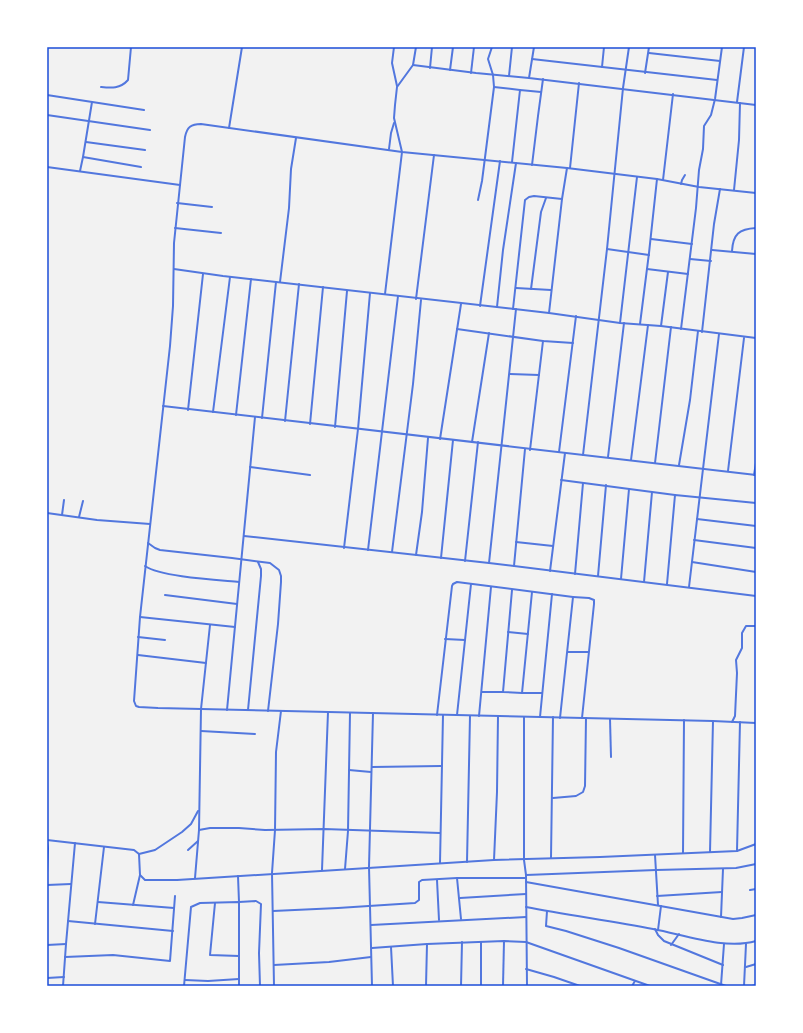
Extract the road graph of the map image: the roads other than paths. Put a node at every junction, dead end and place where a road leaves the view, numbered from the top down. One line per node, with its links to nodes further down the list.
1 (132, 47): 32 (street)
2 (242, 47): 49 (street)
3 (394, 47): 33 (street)
4 (416, 47): 19 (street)
5 (432, 47): 21 (street)
6 (453, 47): 22 (street)
7 (474, 47): 25 (street)
8 (492, 47): 26 (street)
9 (512, 47): 27 (street)
10 (534, 47): 17 (street)
11 (604, 47): 20 (street)
12 (629, 47): 23 (street)
13 (649, 47): 16 (street)
14 (722, 47): 18 (street)
15 (744, 47): 42 (street)
16 (649, 53): 18 (street); 24 (street)
17 (532, 59): 20 (street); 28 (street)
18 (720, 61): 30 (street)
19 (413, 65): 21 (street); 33 (street)
20 (602, 67): 23 (street)
21 (430, 68): 22 (street)
22 (450, 70): 25 (street)
23 (626, 70): 24 (street); 35 (street)
24 (646, 72): 30 (street)
25 (471, 73): 26 (street)
26 (493, 75): 27 (street); 34 (street)
27 (509, 76): 28 (street)
28 (529, 78): 29 (street)
29 (543, 79): 31 (street); 37 (street)
30 (717, 80): 40 (street)
31 (579, 83): 35 (street); 65 (street)
32 (101, 87)
33 (397, 87): 48 (street)
34 (494, 87): 36 (street); 58 (street)
35 (623, 88): 38 (street); 67 (street)
36 (520, 90): 37 (street); 60 (street)
37 (541, 92): 62 (street)
38 (672, 94): 40 (street); 71 (street)
39 (47, 96): 41 (street)
40 (715, 99): 42 (street); 74 (street)
41 (92, 102): 45 (street); 47 (street)
42 (737, 102): 43 (street)
43 (740, 103): 44 (street); 76 (street)
44 (756, 105)
45 (144, 110)
46 (47, 116): 47 (street)
47 (89, 121): 50 (street); 52 (street)
48 (394, 122): 53 (street); 55 (street)
49 (229, 128): 51 (street); 73 (street)
50 (150, 130)
51 (296, 138): 53 (street); 104 (street)
52 (86, 142): 54 (street); 57 (street)
53 (388, 149): 55 (street)
54 (145, 150)
55 (402, 152): 56 (street); 112 (street)
56 (434, 155): 58 (street); 114 (street)
57 (83, 157): 64 (street); 66 (street)
58 (485, 161): 59 (street); 80 (street)
59 (500, 161): 60 (street); 117 (street)
60 (512, 162): 61 (street)
61 (516, 163): 62 (street); 118 (street)
62 (532, 164): 65 (street)
63 (47, 167): 66 (street)
64 (140, 167)
65 (568, 168): 67 (street); 79 (street)
66 (80, 171): 73 (street)
67 (614, 174): 69 (street); 88 (street)
68 (685, 175): 72 (street)
69 (637, 177): 70 (street); 91 (street)
70 (657, 179): 71 (street); 86 (street)
71 (663, 180): 72 (street)
72 (681, 184): 74 (street)
73 (180, 185): 81 (street)
74 (699, 187): 75 (street); 87 (street)
75 (720, 189): 76 (street); 89 (street)
76 (734, 190): 77 (street)
77 (756, 193)
78 (546, 198): 79 (street); 107 (street); 108 (street)
79 (562, 199): 110 (street)
80 (478, 200)
81 (177, 203): 82 (street); 83 (street)
82 (212, 207)
83 (175, 228): 85 (street); 96 (street)
84 (756, 228): 90 (street)
85 (221, 233)
86 (650, 239): 87 (street); 93 (street)
87 (692, 244): 94 (street)
88 (607, 249): 91 (street); 122 (street)
89 (712, 250): 90 (street); 95 (street)
90 (732, 251): 92 (street)
91 (629, 252): 93 (street); 123 (street)
92 (756, 254)
93 (649, 255): 97 (street)
94 (690, 259): 95 (street); 100 (street)
95 (710, 261): 132 (street)
96 (174, 268): 99 (street); 143 (street)
97 (647, 270): 98 (street); 125 (street)
98 (668, 272): 100 (street); 127 (street)
99 (203, 274): 101 (street); 144 (street)
100 (688, 274): 130 (street)
101 (230, 277): 102 (street); 145 (street)
102 (251, 279): 103 (street); 146 (street)
103 (276, 282): 104 (street); 148 (street)
104 (280, 282): 105 (street)
105 (299, 284): 106 (street); 149 (street)
106 (323, 287): 109 (street); 150 (street)
107 (516, 288): 108 (street); 119 (street)
108 (531, 289): 110 (street)
109 (348, 290): 111 (street); 151 (street)
110 (551, 290): 120 (street)
111 (370, 294): 112 (street); 152 (street)
112 (385, 294): 113 (street)
113 (398, 296): 114 (street); 153 (street)
114 (416, 299): 115 (street)
115 (421, 300): 116 (street); 154 (street)
116 (461, 304): 117 (street); 129 (street)
117 (480, 306): 118 (street)
118 (496, 307): 119 (street)
119 (514, 309): 120 (street); 136 (street)
120 (549, 313): 121 (street)
121 (576, 316): 122 (street); 140 (street)
122 (598, 320): 123 (street); 165 (street)
123 (620, 323): 124 (street)
124 (624, 323): 125 (street); 166 (street)
125 (640, 324): 126 (street)
126 (648, 325): 127 (street); 167 (street)
127 (661, 326): 128 (street)
128 (671, 327): 130 (street); 168 (street)
129 (456, 329): 133 (street); 156 (street)
130 (681, 329): 131 (street)
131 (698, 331): 132 (street); 170 (street)
132 (702, 332): 135 (street)
133 (488, 333): 136 (street); 158 (street)
134 (756, 333): 138 (street)
135 (719, 334): 137 (street); 172 (street)
136 (513, 336): 139 (street); 141 (street)
137 (744, 337): 138 (street); 173 (street)
138 (756, 338)
139 (543, 341): 140 (street); 142 (street)
140 (573, 343): 163 (street)
141 (510, 374): 142 (street); 160 (street)
142 (539, 375): 162 (street)
143 (163, 406): 144 (street); 190 (street)
144 (188, 410): 145 (street)
145 (213, 412): 146 (street)
146 (236, 415): 147 (street)
147 (255, 417): 148 (street); 171 (street)
148 (262, 418): 149 (street)
149 (285, 421): 150 (street)
150 (310, 424): 151 (street)
151 (335, 427): 152 (street)
152 (358, 429): 153 (street); 197 (street)
153 (381, 431): 154 (street); 199 (street)
154 (407, 435): 155 (street); 200 (street)
155 (428, 438): 156 (street); 201 (street)
156 (440, 439): 157 (street)
157 (453, 440): 158 (street); 202 (street)
158 (472, 442): 159 (street)
159 (478, 442): 160 (street); 204 (street)
160 (501, 445): 161 (street); 207 (street)
161 (525, 449): 162 (street); 194 (street)
162 (530, 450): 163 (street)
163 (559, 453): 164 (street)
164 (565, 453): 165 (street); 176 (street)
165 (583, 455): 166 (street)
166 (608, 457): 167 (street)
167 (631, 460): 168 (street)
168 (655, 463): 170 (street)
169 (756, 463): 175 (street)
170 (679, 465): 172 (street)
171 (250, 467): 174 (street); 192 (street)
172 (704, 468): 173 (street); 182 (street)
173 (728, 471): 175 (street)
174 (310, 475)
175 (755, 475)
176 (562, 480): 177 (street); 196 (street)
177 (583, 483): 178 (street); 212 (street)
178 (606, 486): 179 (street); 213 (street)
179 (629, 489): 180 (street); 214 (street)
180 (652, 492): 181 (street); 216 (street)
181 (675, 494): 182 (street); 218 (street)
182 (699, 497): 185 (street); 189 (street)
183 (64, 500): 187 (street)
184 (83, 501): 188 (street)
185 (756, 502)
186 (47, 513): 187 (street)
187 (62, 515): 188 (street)
188 (79, 517): 190 (street)
189 (697, 519): 191 (street); 193 (street)
190 (150, 524): 195 (street)
191 (756, 526)
192 (244, 536): 197 (street); 203 (street)
193 (694, 540): 198 (street); 206 (street)
194 (516, 542): 196 (street); 209 (street)
195 (148, 543): 203 (street); 208 (street)
196 (554, 546): 210 (street)
197 (344, 548): 199 (street)
198 (756, 548)
199 (368, 550): 200 (street)
200 (392, 552): 201 (street)
201 (416, 555): 202 (street)
202 (441, 558): 204 (street)
203 (241, 559): 205 (street); 215 (street)
204 (465, 561): 207 (street)
205 (258, 562): 248 (street); 249 (street)
206 (692, 562): 211 (street); 220 (street)
207 (489, 563): 209 (street)
208 (145, 566): 215 (street); 228 (street)
209 (514, 566): 210 (street)
210 (550, 571): 212 (street)
211 (756, 572)
212 (575, 574): 213 (street)
213 (598, 576): 214 (street)
214 (621, 579): 216 (street)
215 (239, 582): 227 (street)
216 (644, 582): 218 (street)
217 (471, 584): 219 (street); 235 (street); 237 (street)
218 (667, 584): 220 (street)
219 (491, 587): 221 (street); 242 (street)
220 (689, 587): 225 (street)
221 (512, 590): 222 (street); 232 (street)
222 (532, 592): 223 (street); 233 (street)
223 (552, 594): 226 (street); 245 (street)
224 (165, 595): 227 (street)
225 (756, 596)
226 (573, 597): 238 (street); 239 (street)
227 (237, 604): 231 (street)
228 (140, 617): 229 (street); 234 (street)
229 (210, 625): 231 (street); 241 (street)
230 (756, 626): 269 (street)
231 (235, 627): 247 (street)
232 (508, 632): 233 (street); 243 (street)
233 (528, 634): 244 (street)
234 (138, 637): 236 (street); 240 (street)
235 (445, 638): 237 (street); 254 (street)
236 (165, 640)
237 (465, 640): 256 (street)
238 (568, 652): 239 (street); 263 (street)
239 (588, 652): 264 (street)
240 (138, 655): 241 (street); 246 (street)
241 (206, 663): 246 (street)
242 (481, 692): 243 (street); 258 (street)
243 (503, 692): 244 (street)
244 (522, 693): 245 (street)
245 (542, 693): 261 (street)
246 (201, 709): 247 (street); 272 (street)
247 (227, 710): 248 (street)
248 (248, 710): 249 (street)
249 (268, 711): 250 (street)
250 (281, 711): 251 (street); 283 (street)
251 (328, 712): 252 (street); 281 (street)
252 (350, 713): 253 (street); 277 (street)
253 (373, 713): 254 (street); 276 (street)
254 (437, 715): 255 (street)
255 (443, 715): 256 (street); 275 (street)
256 (457, 715): 257 (street)
257 (470, 716): 258 (street); 301 (street)
258 (479, 716): 259 (street)
259 (498, 716): 260 (street); 299 (street)
260 (524, 717): 261 (street); 300 (street)
261 (540, 717): 262 (street)
262 (553, 718): 263 (street); 279 (street)
263 (560, 718): 264 (street)
264 (582, 718): 265 (street)
265 (586, 718): 266 (street); 279 (street)
266 (610, 719): 267 (street); 274 (street)
267 (684, 720): 268 (street); 295 (street)
268 (713, 721): 269 (street); 294 (street)
269 (732, 722): 270 (street)
270 (740, 722): 271 (street); 293 (street)
271 (756, 723)
272 (202, 731): 273 (street); 280 (street)
273 (255, 734)
274 (611, 757)
275 (441, 766): 276 (street); 286 (street)
276 (372, 768): 278 (street)
277 (349, 770): 278 (street); 285 (street)
278 (371, 772): 284 (street)
279 (553, 798): 298 (street)
280 (199, 810): 282 (street); 296 (street)
281 (324, 829): 283 (street); 285 (street); 307 (street)
282 (199, 830): 283 (street); 288 (street)
283 (275, 830): 310 (street)
284 (371, 830): 285 (street); 286 (street); 304 (street)
285 (348, 831): 305 (street)
286 (440, 833): 302 (street)
287 (47, 840): 289 (street); 309 (street)
288 (198, 841): 292 (street); 314 (street)
289 (75, 843): 291 (street); 318 (street)
290 (756, 844): 293 (street)
291 (104, 847): 296 (street); 327 (street)
292 (188, 850)
293 (737, 851): 294 (street)
294 (710, 852): 295 (street)
295 (683, 853): 297 (street)
296 (139, 854): 311 (street)
297 (655, 855): 298 (street); 308 (street)
298 (551, 858): 300 (street)
299 (494, 860): 300 (street); 301 (street)
300 (524, 860): 313 (street)
301 (467, 862): 302 (street)
302 (440, 863): 304 (street)
303 (756, 864): 306 (street)
304 (369, 867): 305 (street); 331 (street)
305 (345, 869): 307 (street)
306 (723, 869): 308 (street); 322 (street)
307 (322, 870): 310 (street)
308 (656, 870): 313 (street); 325 (street)
309 (47, 873)
310 (272, 874): 312 (street); 336 (street)
311 (140, 875): 314 (street); 330 (street)
312 (238, 876): 314 (street); 329 (street)
313 (526, 877): 315 (street); 317 (street)
314 (195, 878)
315 (458, 878): 316 (street); 326 (street)
316 (437, 880): 331 (street); 343 (street)
317 (526, 882): 323 (street); 332 (street)
318 (71, 884): 319 (street); 342 (street)
319 (47, 885)
320 (756, 889): 321 (street)
321 (750, 890)
322 (722, 892): 325 (street); 340 (street)
323 (526, 894): 326 (street); 334 (street)
324 (175, 896): 335 (street)
325 (657, 896): 332 (street)
326 (460, 898): 341 (street)
327 (98, 902): 330 (street); 344 (street)
328 (215, 902): 329 (street); 362 (street); 373 (street)
329 (239, 902): 362 (street); 380 (street)
330 (134, 905): 335 (street)
331 (370, 906): 336 (street); 345 (street)
332 (658, 906): 333 (street)
333 (661, 906): 340 (street); 346 (street)
334 (526, 907): 337 (street); 339 (street)
335 (175, 908): 347 (street)
336 (273, 911): 366 (street)
337 (547, 911): 346 (street); 375 (street)
338 (756, 915): 340 (street)
339 (526, 917): 341 (street); 353 (street)
340 (722, 918)
341 (461, 919): 343 (street)
342 (68, 921): 344 (street); 354 (street)
343 (439, 921): 345 (street)
344 (95, 924): 347 (street)
345 (371, 925): 361 (street)
346 (656, 930): 348 (street); 356 (street)
347 (172, 931): 363 (street)
348 (679, 934): 356 (street); 357 (street)
349 (504, 940): 352 (street); 353 (street); 387 (street)
350 (756, 941): 358 (street)
351 (462, 942): 352 (street); 355 (street); 385 (street)
352 (481, 942): 386 (street)
353 (526, 942): 369 (street); 374 (street)
354 (66, 944): 359 (street); 363 (street)
355 (427, 944): 360 (street); 384 (street)
356 (671, 944): 367 (street)
357 (724, 944): 358 (street); 367 (street)
358 (746, 944): 368 (street)
359 (47, 945)
360 (391, 946): 361 (street); 383 (street)
361 (372, 948): 364 (street)
362 (239, 956): 372 (street)
363 (65, 957): 370 (street)
364 (371, 957): 366 (street); 382 (street)
365 (756, 964): 368 (street)
366 (274, 965): 381 (street)
367 (723, 965): 375 (street)
368 (746, 967): 393 (street)
369 (526, 969): 388 (street); 389 (street)
370 (64, 977): 371 (street); 377 (street)
371 (47, 978)
372 (239, 979): 373 (street); 379 (street)
373 (185, 980): 378 (street)
374 (635, 981): 390 (street); 391 (street)
375 (721, 985): 392 (street)
376 (756, 985): 394 (street)
377 (64, 986)
378 (184, 986)
379 (239, 986)
380 (260, 986)
381 (274, 986)
382 (372, 986)
383 (394, 986)
384 (426, 986)
385 (461, 986)
386 (482, 986)
387 (503, 986)
388 (527, 986)
389 (580, 986)
390 (632, 986)
391 (650, 986)
392 (726, 986)
393 (744, 986)
394 (752, 986)

